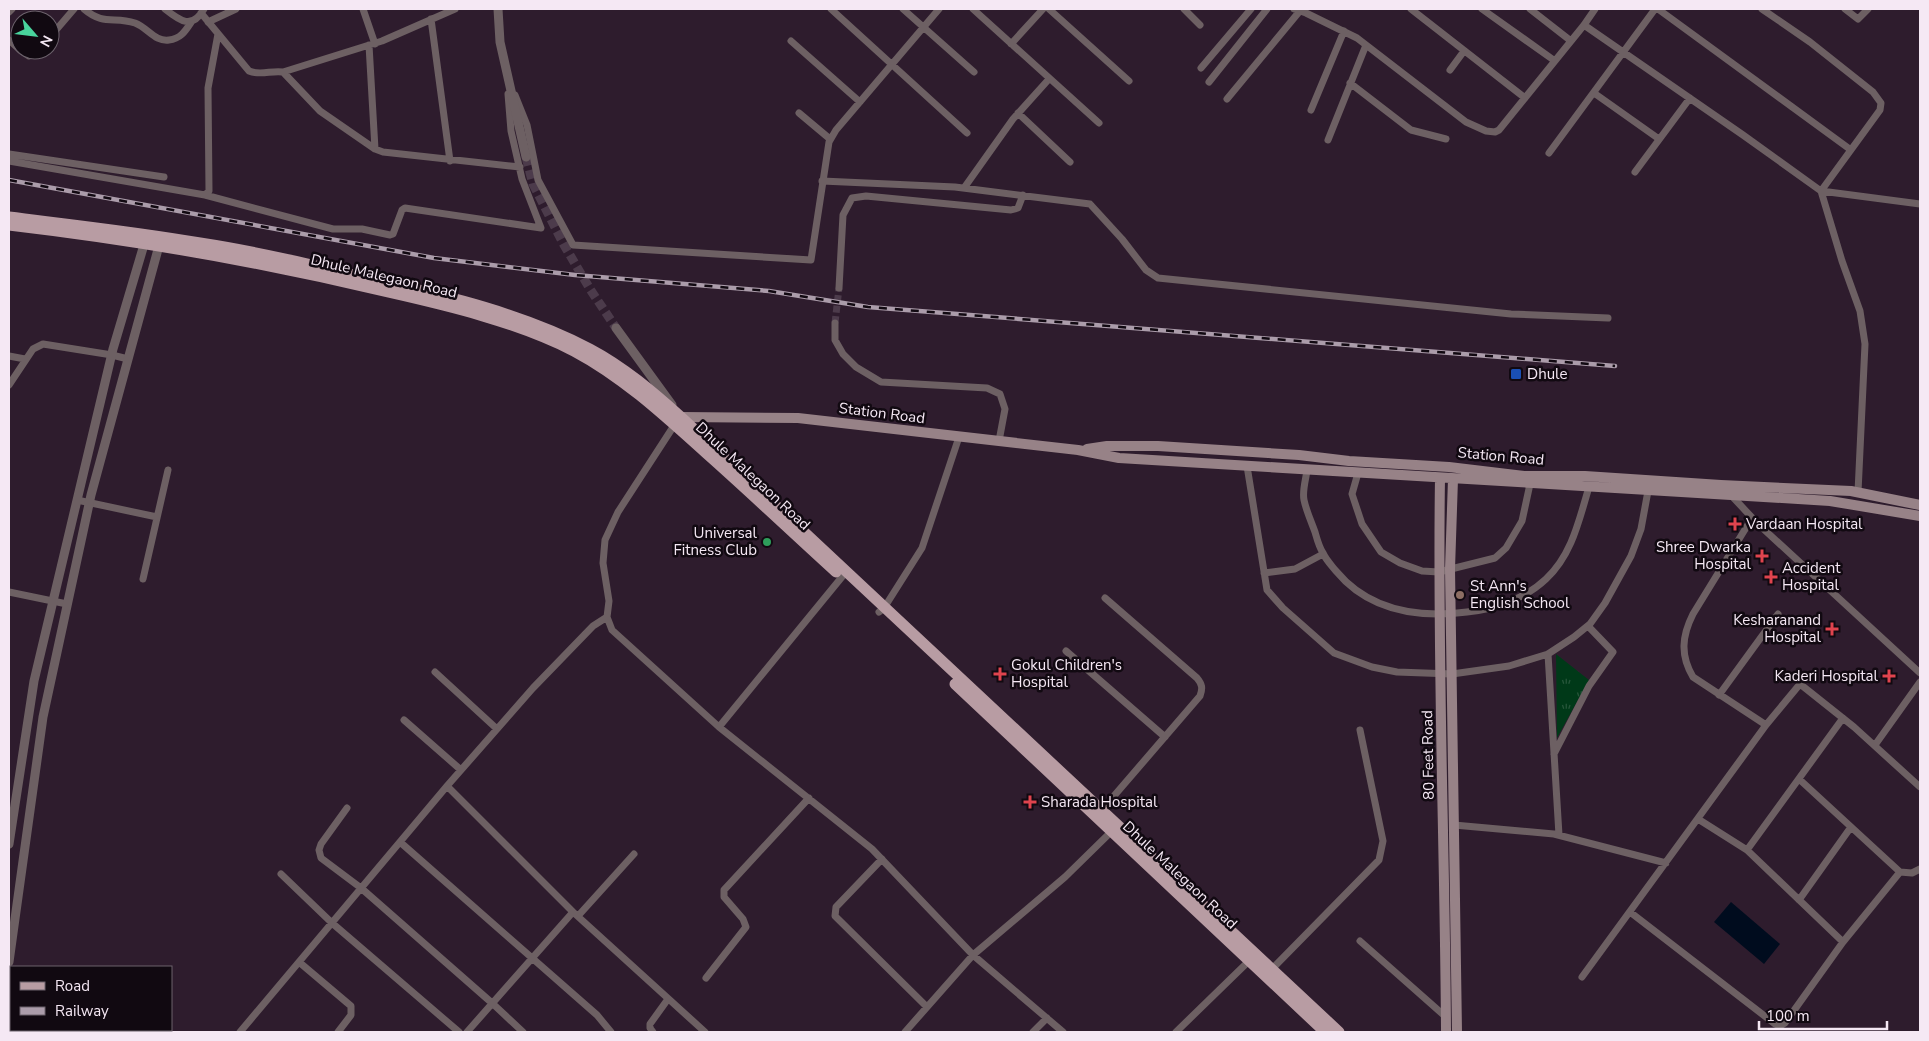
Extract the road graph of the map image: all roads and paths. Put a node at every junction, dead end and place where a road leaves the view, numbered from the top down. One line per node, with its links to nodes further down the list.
1 (12, 9): 28 (street)
2 (74, 9): 32 (street)
3 (84, 9): 30 (street)
4 (165, 9): 30 (street)
5 (236, 9): 31 (street)
6 (363, 9): 40 (street)
7 (454, 9): 29 (street)
8 (498, 9): 51 (street)
9 (831, 9): 46 (street)
10 (903, 9): 35 (street)
11 (939, 9): 35 (street)
12 (973, 9): 41 (street)
13 (1043, 9): 41 (street)
14 (1049, 9): 53 (street)
15 (1184, 9): 33 (street)
16 (1251, 9): 47 (street)
17 (1267, 9): 54 (street)
18 (1411, 9): 43 (street)
19 (1482, 9): 45 (street)
20 (1530, 9): 39 (street)
21 (1595, 9): 34 (street)
22 (1656, 9): 44 (street); 71 (street)
23 (1762, 9): 71 (street)
24 (1845, 9): 25 (street)
25 (1868, 9)
26 (1296, 10): 36 (street); 59 (street)
27 (202, 11): 30 (street); 31 (street)
28 (9, 12)
29 (431, 19): 40 (street); 76 (street)
30 (192, 21)
31 (208, 22): 37 (street)
32 (60, 25)
33 (1200, 25)
34 (1584, 25): 39 (street); 44 (street)
35 (923, 27): 46 (street); 50 (street)
36 (1344, 31): 42 (street); 61 (street)
37 (218, 34): 49 (street); 84 (street)
38 (790, 41): 60 (street)
39 (1571, 41): 45 (street)
40 (372, 44): 49 (street); 70 (street)
41 (1011, 44): 52 (street)
42 (1366, 45): 55 (street); 57 (street)
43 (1464, 51): 48 (street); 57 (street)
44 (1624, 52): 56 (street); 58 (street)
45 (1555, 61): 57 (street)
46 (892, 64): 60 (street); 65 (street)
47 (1201, 68)
48 (1450, 70)
49 (283, 72): 70 (street)
50 (974, 72)
51 (507, 73): 74 (street); 78 (street); 81 (street)
52 (1049, 79): 63 (street); 64 (street)
53 (1129, 82)
54 (1209, 82)
55 (1350, 83): 68 (street); 69 (street)
56 (1594, 93): 67 (street); 72 (street)
57 (1525, 98)
58 (1690, 98): 67 (street); 83 (street)
59 (1227, 99)
60 (860, 102): 66 (street)
61 (1312, 110)
62 (799, 113): 66 (street)
63 (1018, 113): 77 (street); 82 (street)
64 (1099, 123)
65 (967, 133)
66 (830, 139): 81 (street)
67 (1660, 139): 79 (street)
68 (1328, 140)
69 (1446, 140)
70 (375, 150): 76 (street)
71 (1851, 150): 83 (street)
72 (1550, 153)
73 (9, 154): 80 (street)
74 (526, 157)
75 (9, 161): 84 (street)
76 (450, 161): 78 (street)
77 (1070, 162)
78 (520, 167): 84 (street)
79 (1635, 172)
80 (164, 177)
81 (822, 181): 82 (street)
82 (964, 188): 85 (street)
83 (1821, 191): 86 (street); 114 (street)
84 (205, 195)
85 (1023, 195): 91 (street); 92 (street)
86 (1920, 204)
87 (9, 217): 89 (main road, Dhule Malegaon Road)
88 (9, 225): 89 (main road, Dhule Malegaon Road)
89 (146, 238): 90 (main road, Dhule Malegaon Road); 95 (street)
90 (161, 241): 98 (street); 100 (main road, Dhule Malegaon Road)
91 (839, 288)
92 (1608, 318)
93 (835, 323): 102 (street)
94 (616, 328): 100 (street)
95 (112, 354): 97 (street); 98 (street); 116 (street)
96 (9, 356): 97 (street)
97 (26, 359): 99 (street)
98 (128, 359): 117 (street)
99 (9, 384)
100 (678, 421): 101 (main road, Station Road); 126 (main road, Dhule Malegaon Road); 136 (street)
101 (959, 437): 102 (main road, Station Road); 132 (street)
102 (999, 442): 103 (main road, Station Road)
103 (1078, 450): 104 (main road, Station Road); 111 (main road, Station Road)
104 (1247, 466): 106 (main road, Station Road); 125 (street)
105 (168, 470): 120 (street)
106 (1307, 470): 107 (main road, Station Road); 122 (street)
107 (1358, 473): 108 (main road, Station Road); 124 (street)
108 (1440, 478): 109 (main road, Station Road); 124 (main road, 80 Feet Road)
109 (1454, 479): 110 (main road, Station Road); 123 (main road, 80 Feet Road)
110 (1530, 484): 112 (main road, Station Road); 123 (street)
111 (1721, 485): 114 (main road, Station Road); 115 (street)
112 (1588, 487): 113 (main road, Station Road); 134 (street)
113 (1648, 491): 115 (main road, Station Road); 137 (street)
114 (1858, 492): 118 (main road, Station Road)
115 (1732, 496): 119 (main road, Station Road); 121 (street)
116 (77, 500): 117 (street); 130 (street)
117 (89, 503): 120 (street); 131 (street)
118 (1920, 505)
119 (1920, 516)
120 (157, 517): 127 (street)
121 (1752, 518): 141 (street); 144 (street)
122 (1323, 554): 125 (street); 133 (street)
123 (1450, 569): 124 (street); 134 (main road, 80 Feet Road)
124 (1439, 572): 133 (main road, 80 Feet Road)
125 (1264, 573): 142 (street)
126 (844, 575): 132 (main road, Dhule Malegaon Road); 147 (street)
127 (143, 580)
128 (9, 592): 130 (street)
129 (1105, 598): 151 (street)
130 (53, 601): 131 (street); 156 (street)
131 (67, 604): 157 (street)
132 (881, 610): 162 (main road, Dhule Malegaon Road)
133 (1440, 614): 134 (street); 142 (main road, 80 Feet Road)
134 (1451, 614): 142 (main road, 80 Feet Road)
135 (1778, 614): 144 (street)
136 (607, 617): 147 (street); 149 (street)
137 (1588, 626): 139 (street); 153 (street)
138 (1066, 651): 151 (street)
139 (1548, 654): 142 (street); 153 (street)
140 (435, 672): 149 (street)
141 (1920, 673)
142 (1446, 674): 164 (main road, 80 Feet Road); 195 (main road, 80 Feet Road)
143 (1920, 682): 152 (street)
144 (1719, 695): 148 (street)
145 (1844, 718): 148 (street); 152 (street); 155 (street)
146 (404, 720): 154 (street)
147 (719, 726): 160 (street)
148 (1766, 726): 163 (street)
149 (496, 729): 154 (street)
150 (1360, 730): 189 (street)
151 (1165, 737): 162 (street)
152 (1875, 745): 159 (street)
153 (1553, 755): 167 (street)
154 (461, 770): 158 (street)
155 (1799, 779): 165 (street); 170 (street)
156 (18, 782): 157 (street); 169 (street)
157 (34, 784): 187 (street)
158 (447, 786): 168 (street); 180 (street)
159 (1920, 787)
160 (809, 798): 172 (street); 191 (street)
161 (347, 808): 177 (street)
162 (1098, 813): 166 (main road, Dhule Malegaon Road)
163 (1698, 819): 170 (street); 173 (street)
164 (1454, 825): 167 (street); 212 (main road, 80 Feet Road)
165 (1851, 827): 175 (street); 178 (street)
166 (1115, 829): 184 (street); 186 (main road, Dhule Malegaon Road)
167 (1559, 835): 173 (street)
168 (400, 842): 177 (street); 185 (street)
169 (9, 844)
170 (1747, 850): 178 (street)
171 (634, 854): 180 (street)
172 (882, 859): 184 (street); 194 (street)
173 (1666, 863): 179 (street)
174 (1920, 869): 175 (street)
175 (1900, 872): 183 (street)
176 (281, 874): 181 (street)
177 (361, 888): 181 (street); 193 (street)
178 (1799, 900): 183 (street)
179 (1630, 912): 183 (street); 190 (street)
180 (575, 914): 185 (street); 192 (street)
181 (332, 922): 188 (street); 199 (street)
182 (1360, 941): 195 (street)
183 (1843, 942)
184 (973, 955): 194 (street); 196 (street)
185 (532, 958): 193 (street); 202 (street)
186 (1252, 958): 189 (main road); 208 (street); 209 (main road, Dhule Malegaon Road)
187 (9, 962)
188 (298, 962): 197 (street); 198 (street)
189 (1272, 970): 210 (main road)
190 (1582, 977)
191 (706, 978)
192 (668, 999): 203 (street); 204 (street)
193 (492, 1003): 200 (street); 201 (street)
194 (927, 1007): 205 (street)
195 (1446, 1017): 211 (main road, 80 Feet Road)
196 (1046, 1018): 206 (street); 207 (street)
197 (240, 1032)
198 (338, 1032)
199 (459, 1032)
200 (467, 1032)
201 (523, 1032)
202 (611, 1032)
203 (653, 1032)
204 (705, 1032)
205 (905, 1032)
206 (1033, 1032)
207 (1063, 1032)
208 (1176, 1032)
209 (1325, 1032)
210 (1339, 1032)
211 (1446, 1032)
212 (1457, 1032)

